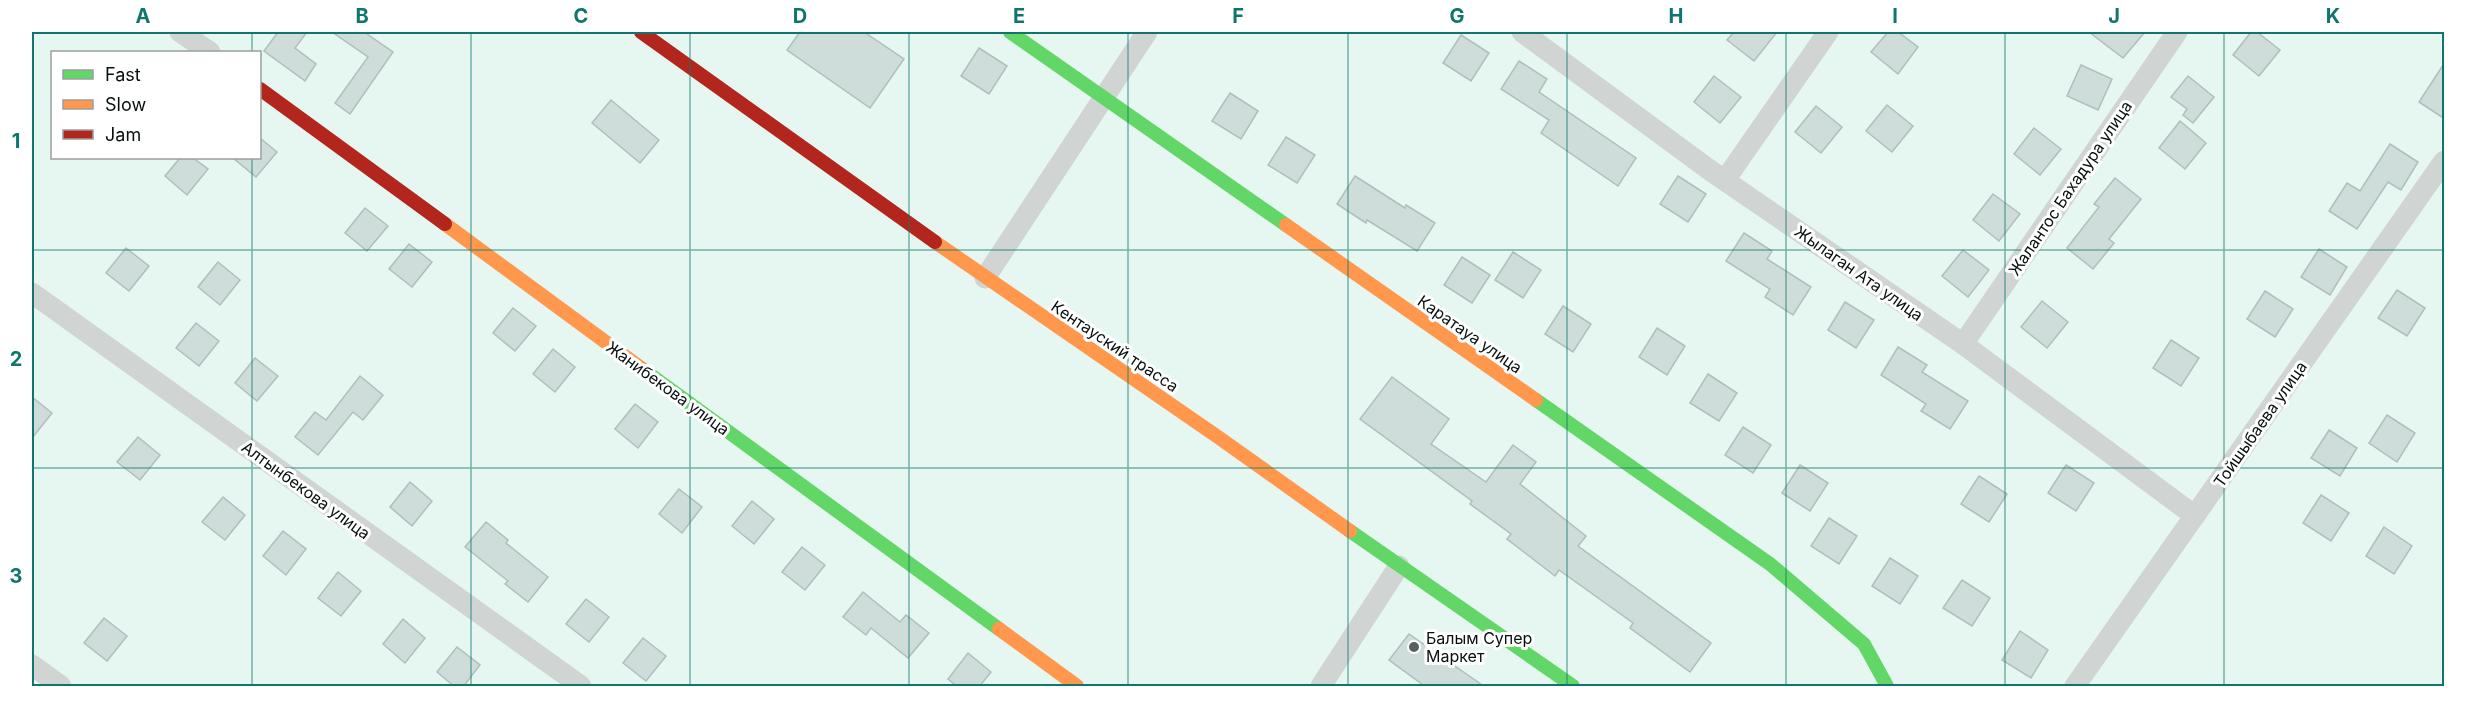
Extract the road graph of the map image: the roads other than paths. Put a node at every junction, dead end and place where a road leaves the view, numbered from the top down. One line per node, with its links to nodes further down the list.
1 (180, 32): 8 (street)
2 (641, 32): 13 (street, Кентауский трасса)
3 (1010, 32): 10 (street, Каратауа улица)
4 (1147, 32): 10 (street)
5 (1522, 32): 12 (street, Жылаган Ата улица)
6 (1828, 32): 12 (street)
7 (2176, 32): 15 (street, Жалантос Бахадура улица)
8 (208, 51)
9 (261, 90): 21 (street, Жанибекова улица)
10 (1105, 98): 13 (street); 24 (street, Каратауа улица)
11 (2445, 161): 16 (street, Тойшыбаева улица)
12 (1725, 180): 15 (street, Жылаган Ата улица)
13 (985, 278): 17 (street, Кентауский трасса)
14 (32, 292): 20 (street, Алтынбекова улица)
15 (1963, 344): 16 (street, Жылаган Ата улица)
16 (2195, 516): 25 (street, Тойшыбаева улица)
17 (1399, 566): 22 (street); 23 (street, Кентауский трасса)
18 (32, 665): 19 (street)
19 (62, 687)
20 (581, 687)
21 (1077, 687)
22 (1321, 687)
23 (1573, 687)
24 (1887, 687)
25 (2075, 687)

